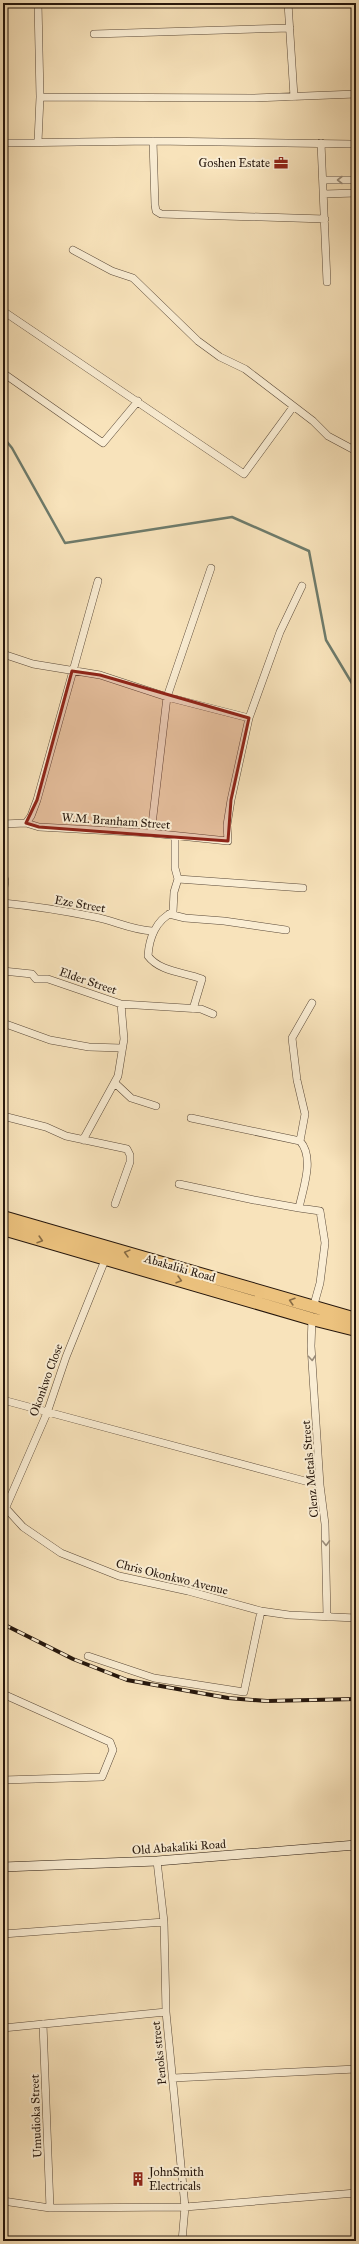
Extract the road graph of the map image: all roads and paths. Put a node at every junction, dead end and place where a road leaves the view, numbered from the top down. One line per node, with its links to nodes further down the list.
1 (38, 3): 6 (street)
2 (288, 3): 3 (street)
3 (290, 28): 4 (street); 7 (street)
4 (94, 34)
5 (356, 94): 7 (street)
6 (40, 96): 7 (street); 9 (street)
7 (294, 97)
8 (152, 141): 9 (street); 11 (street); 17 (street)
9 (38, 142): 10 (street)
10 (3, 143)
11 (321, 143): 12 (street); 13 (street)
12 (351, 144)
13 (323, 180): 14 (street, one-way to 13); 16 (street)
14 (356, 180)
15 (356, 193): 16 (street)
16 (324, 194): 17 (street)
17 (325, 219): 19 (street)
18 (73, 250): 23 (street)
19 (327, 282)
20 (3, 311): 22 (street)
21 (3, 373): 22 (street)
22 (138, 401): 23 (street)
23 (293, 407): 24 (street)
24 (356, 451)
25 (210, 568): 30 (street)
26 (98, 581): 29 (street)
27 (302, 586): 31 (street)
28 (3, 654): 29 (street)
29 (72, 671): 30 (street); 32 (street)
30 (167, 697): 31 (street); 34 (street)
31 (249, 718): 35 (street, W.M. Branham Street)
32 (26, 822): 33 (street, W.M. Branham Street); 34 (street, W.M. Branham Street)
33 (3, 824)
34 (151, 833): 35 (street, W.M. Branham Street)
35 (175, 836): 37 (street)
36 (3, 873): 39 (street)
37 (178, 878): 38 (street); 41 (street)
38 (302, 888)
39 (3, 894)
40 (3, 903): 43 (street, Eze Street)
41 (169, 914): 42 (street); 43 (street)
42 (286, 930)
43 (152, 932): 47 (street)
44 (3, 970): 46 (street, Elder Street)
45 (312, 1003): 56 (street)
46 (121, 1004): 47 (street, Elder Street); 50 (street)
47 (194, 1009): 48 (street, Elder Street)
48 (213, 1014)
49 (3, 1023): 50 (street)
50 (121, 1048): 51 (street)
51 (114, 1083): 52 (street); 55 (street)
52 (156, 1106)
53 (3, 1116): 55 (street)
54 (191, 1118): 56 (street)
55 (84, 1140): 58 (street)
56 (300, 1141): 59 (street)
57 (179, 1184): 59 (street)
58 (115, 1204)
59 (299, 1208): 63 (street, Clenz Metals Street)
60 (3, 1217): 63 (highway, Abakaliki Road, one-way to 60)
61 (3, 1229): 62 (highway, Abakaliki Road, one-way to 62)
62 (105, 1260): 63 (highway, Abakaliki Road, one-way to 63); 67 (street, Okonkwo Close)
63 (313, 1313): 64 (highway, Abakaliki Road); 65 (highway, Abakaliki Road); 68 (street, Clenz Metals Street, one-way to 68)
64 (356, 1319)
65 (356, 1330)
66 (3, 1400): 67 (street)
67 (47, 1413): 68 (street); 69 (street, Okonkwo Close)
68 (320, 1485): 71 (street, Clenz Metals Street, one-way to 71)
69 (5, 1506): 70 (street, Chris Okonkwo Avenue)
70 (261, 1611): 71 (street, Chris Okonkwo Avenue); 73 (street)
71 (327, 1617): 72 (street, Chris Okonkwo Avenue)
72 (356, 1618)
73 (88, 1656)
74 (3, 1694): 75 (street)
75 (3, 1780)
76 (356, 1845): 77 (main road, Old Abakaliki Road)
77 (157, 1861): 78 (main road, Old Abakaliki Road); 79 (street, Penoks street)
78 (3, 1867)
79 (164, 1922): 80 (street); 81 (street, Penoks street)
80 (3, 1934)
81 (166, 2012): 82 (street); 85 (street, Penoks street)
82 (43, 2024): 83 (street); 89 (street, Umudioka Street)
83 (3, 2028)
84 (356, 2070): 85 (street)
85 (173, 2078): 88 (street, Penoks street)
86 (356, 2193): 88 (street)
87 (3, 2201): 89 (street)
88 (185, 2207): 89 (street); 90 (street, Penoks street)
89 (50, 2208)
90 (182, 2241)

